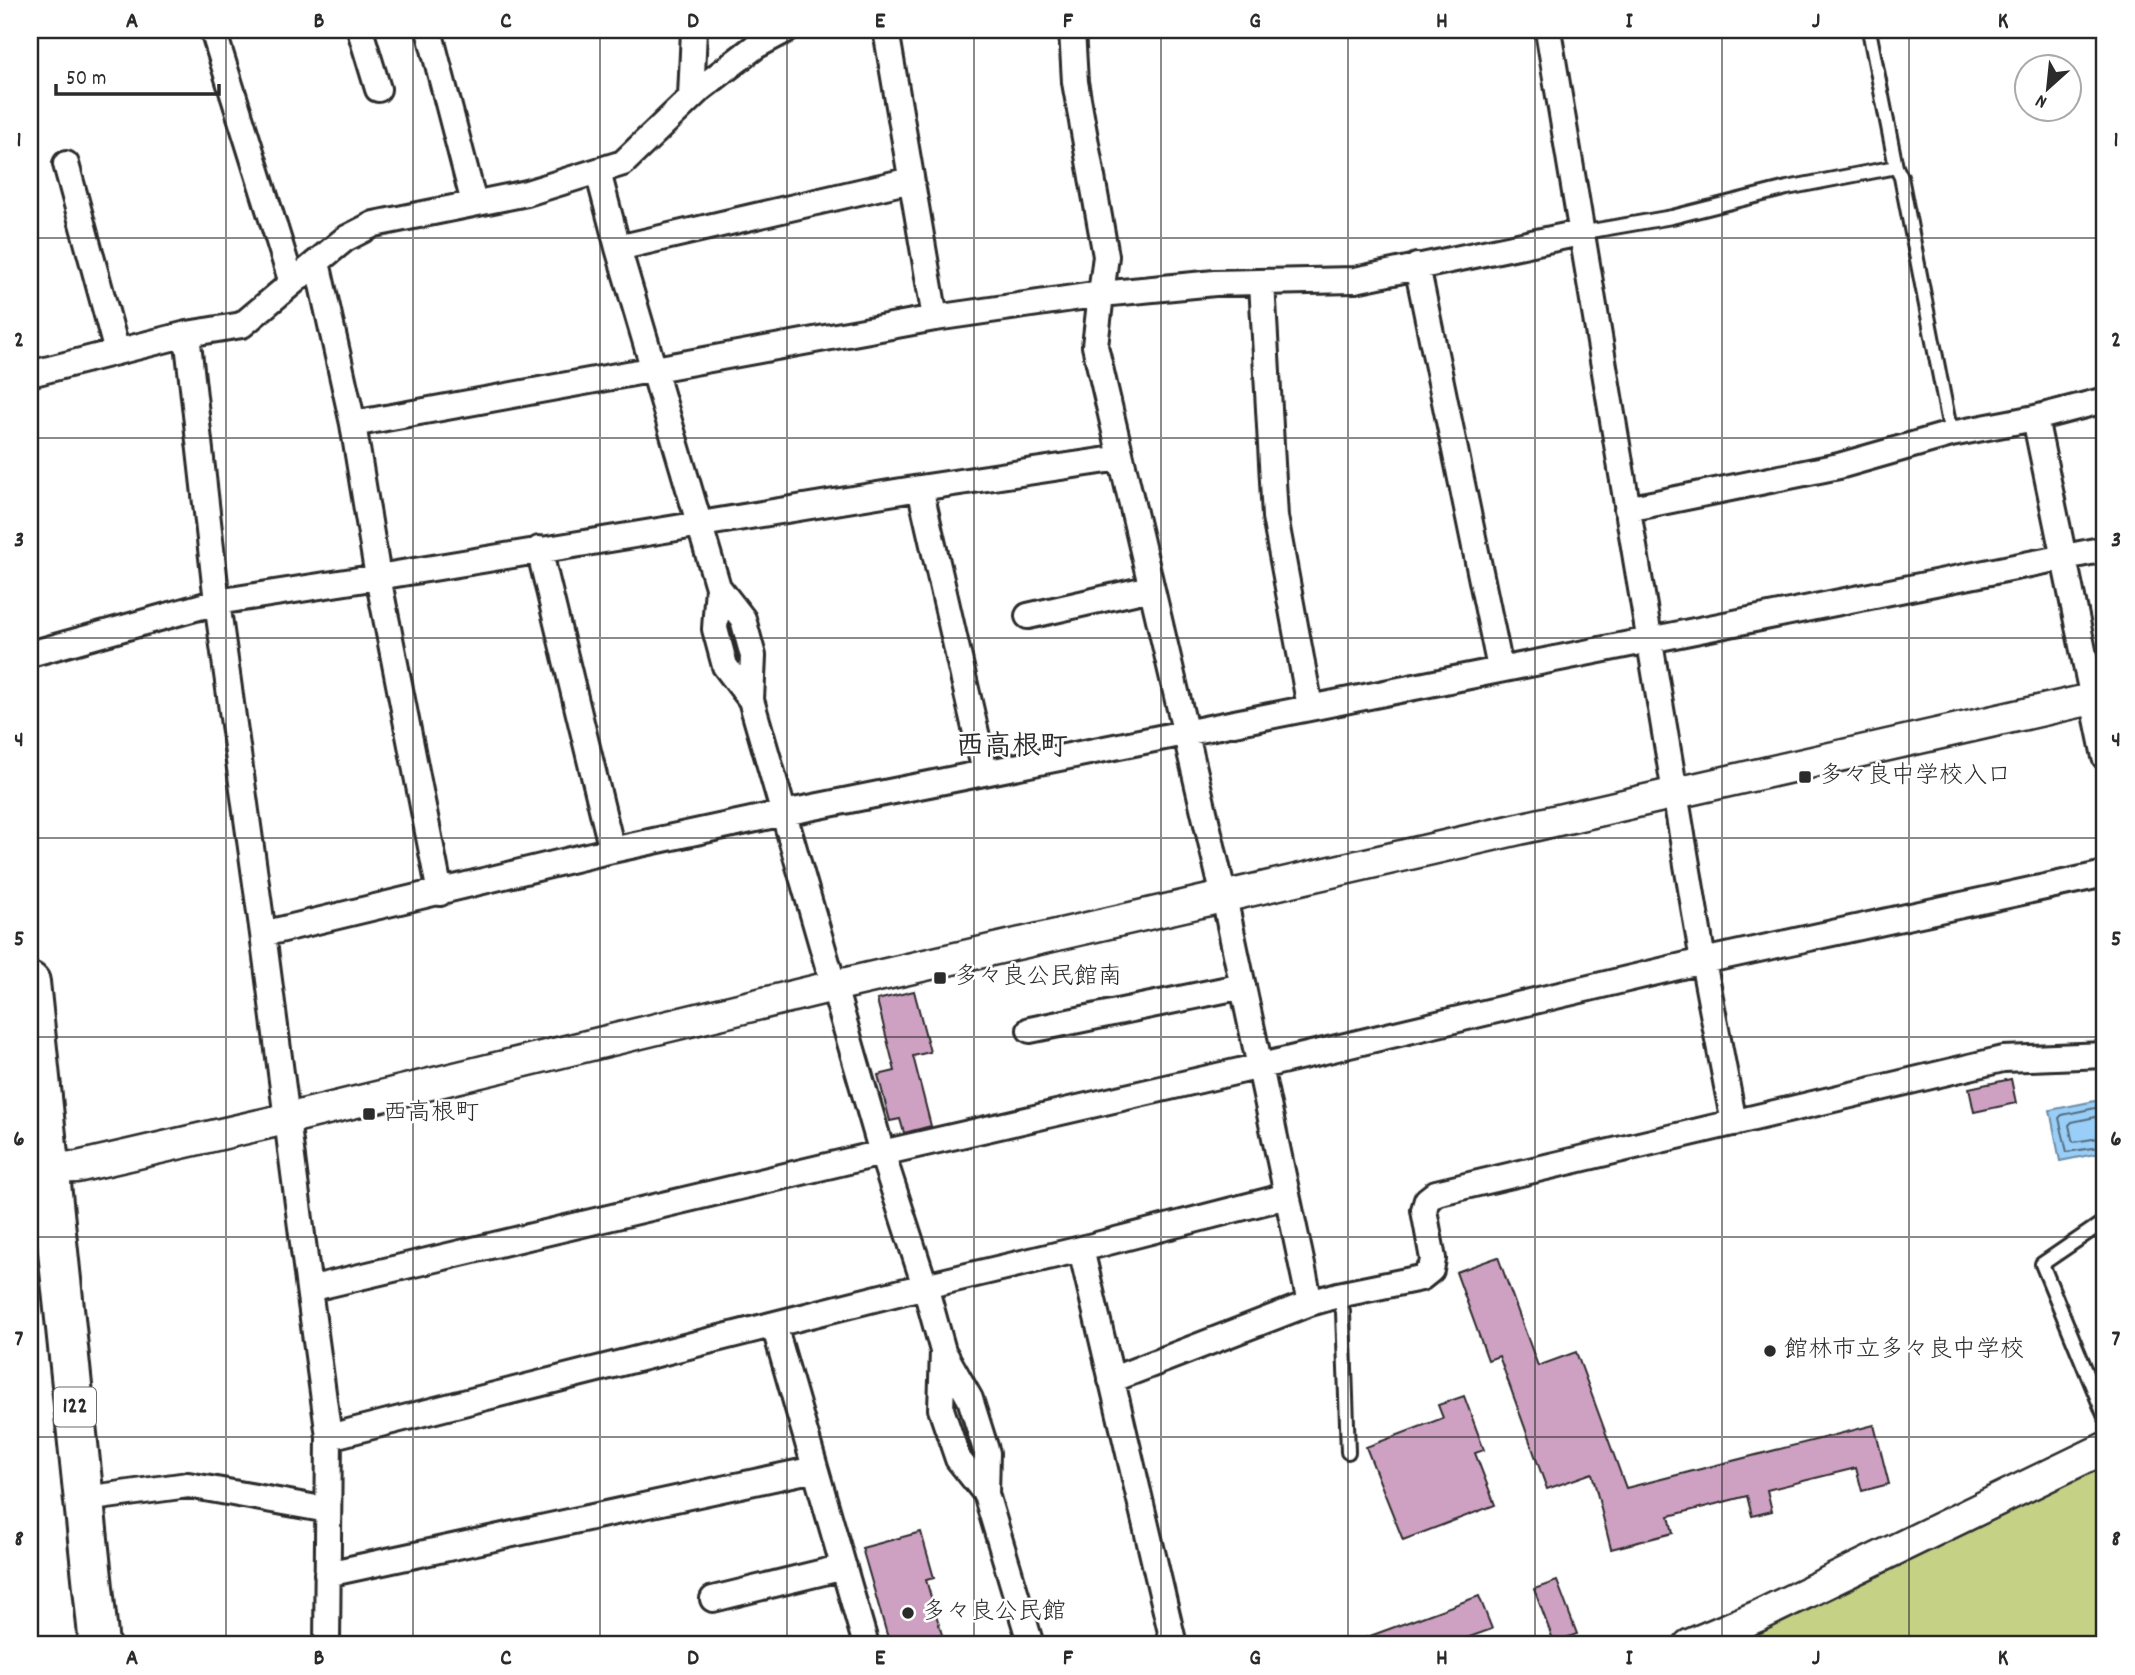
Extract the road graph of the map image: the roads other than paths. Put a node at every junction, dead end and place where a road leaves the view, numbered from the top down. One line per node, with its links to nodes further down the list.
1 (213, 30): 21 (street)
2 (360, 30): 10 (street)
3 (429, 30): 16 (street)
4 (694, 30): 11 (street)
5 (786, 30): 11 (street)
6 (886, 30): 15 (street)
7 (1072, 30): 23 (street)
8 (1548, 30): 17 (street)
9 (1869, 30): 13 (lane)
10 (378, 89)
11 (691, 97): 14 (street)
12 (66, 164): 26 (street)
13 (1896, 167): 17 (lane); 32 (lane)
14 (598, 172): 16 (street); 18 (street)
15 (911, 180): 18 (street); 24 (street)
16 (474, 204): 19 (street)
17 (1580, 233): 20 (street); 35 (street)
18 (618, 248): 27 (street)
19 (317, 262): 21 (street); 31 (street)
20 (1417, 266): 22 (street); 46 (street)
21 (292, 283): 25 (street)
22 (1262, 283): 23 (street); 48 (street)
23 (1101, 294): 24 (street); 33 (street)
24 (935, 318): 27 (street)
25 (187, 334): 26 (street); 42 (street)
26 (117, 352): 28 (street)
27 (654, 369): 31 (street); 36 (street)
28 (30, 374)
29 (2105, 400): 30 (street)
30 (2035, 418): 32 (street); 39 (street)
31 (353, 424): 40 (street)
32 (1951, 434): 35 (street)
33 (1121, 458): 34 (street); 41 (street)
34 (920, 488): 36 (street); 51 (street)
35 (1627, 509): 44 (street)
36 (700, 524): 37 (street); 53 (street)
37 (539, 549): 40 (street); 54 (street)
38 (2105, 549): 39 (street)
39 (2064, 557): 44 (street); 47 (street)
40 (378, 577): 42 (street); 56 (street)
41 (1152, 588): 43 (street); 49 (street)
42 (217, 602): 45 (street); 58 (street)
43 (1028, 616)
44 (1649, 640): 46 (street); 52 (street)
45 (30, 654)
46 (1500, 668): 48 (street)
47 (2099, 698): 50 (street); 52 (street)
48 (1310, 707): 49 (street)
49 (1186, 733): 51 (street); 57 (street)
50 (2105, 757)
51 (985, 772): 53 (street)
52 (1676, 793): 57 (street); 59 (street)
53 (784, 813): 54 (street); 61 (street)
54 (612, 850): 56 (street)
55 (2105, 874): 59 (street)
56 (440, 893): 58 (street)
57 (1224, 897): 61 (street); 62 (street)
58 (263, 934): 66 (street)
59 (1703, 961): 65 (street); 67 (street)
60 (30, 982): 69 (highway, 122)
61 (834, 986): 66 (street); 68 (street)
62 (1244, 986): 63 (street); 65 (street)
63 (1030, 1030)
64 (2105, 1055): 67 (street)
65 (1261, 1066): 68 (street); 70 (street)
66 (286, 1119): 69 (street); 74 (street)
67 (1734, 1123): 75 (street)
68 (882, 1153): 73 (street); 74 (street)
69 (45, 1168): 84 (highway, 122)
70 (1287, 1196): 72 (street); 76 (street)
71 (2105, 1222): 79 (lane)
72 (1081, 1249): 73 (street); 78 (street)
73 (925, 1286): 77 (street); 92 (street)
74 (309, 1289): 80 (street)
75 (1338, 1295): 76 (street); 82 (lane)
76 (1310, 1303): 78 (street)
77 (774, 1325): 80 (street); 83 (street)
78 (1111, 1380): 93 (street)
79 (2105, 1417)
80 (329, 1437): 85 (street)
81 (2105, 1448): 94 (street)
82 (1348, 1452)
83 (815, 1469): 86 (street); 87 (street)
84 (85, 1499): 85 (street); 89 (highway, 122)
85 (328, 1510): 87 (street)
86 (844, 1567): 88 (street); 91 (street)
87 (327, 1574): 90 (street)
88 (713, 1599)
89 (99, 1645)
90 (327, 1645)
91 (866, 1645)
92 (1031, 1645)
93 (1174, 1645)
94 (1689, 1645)

